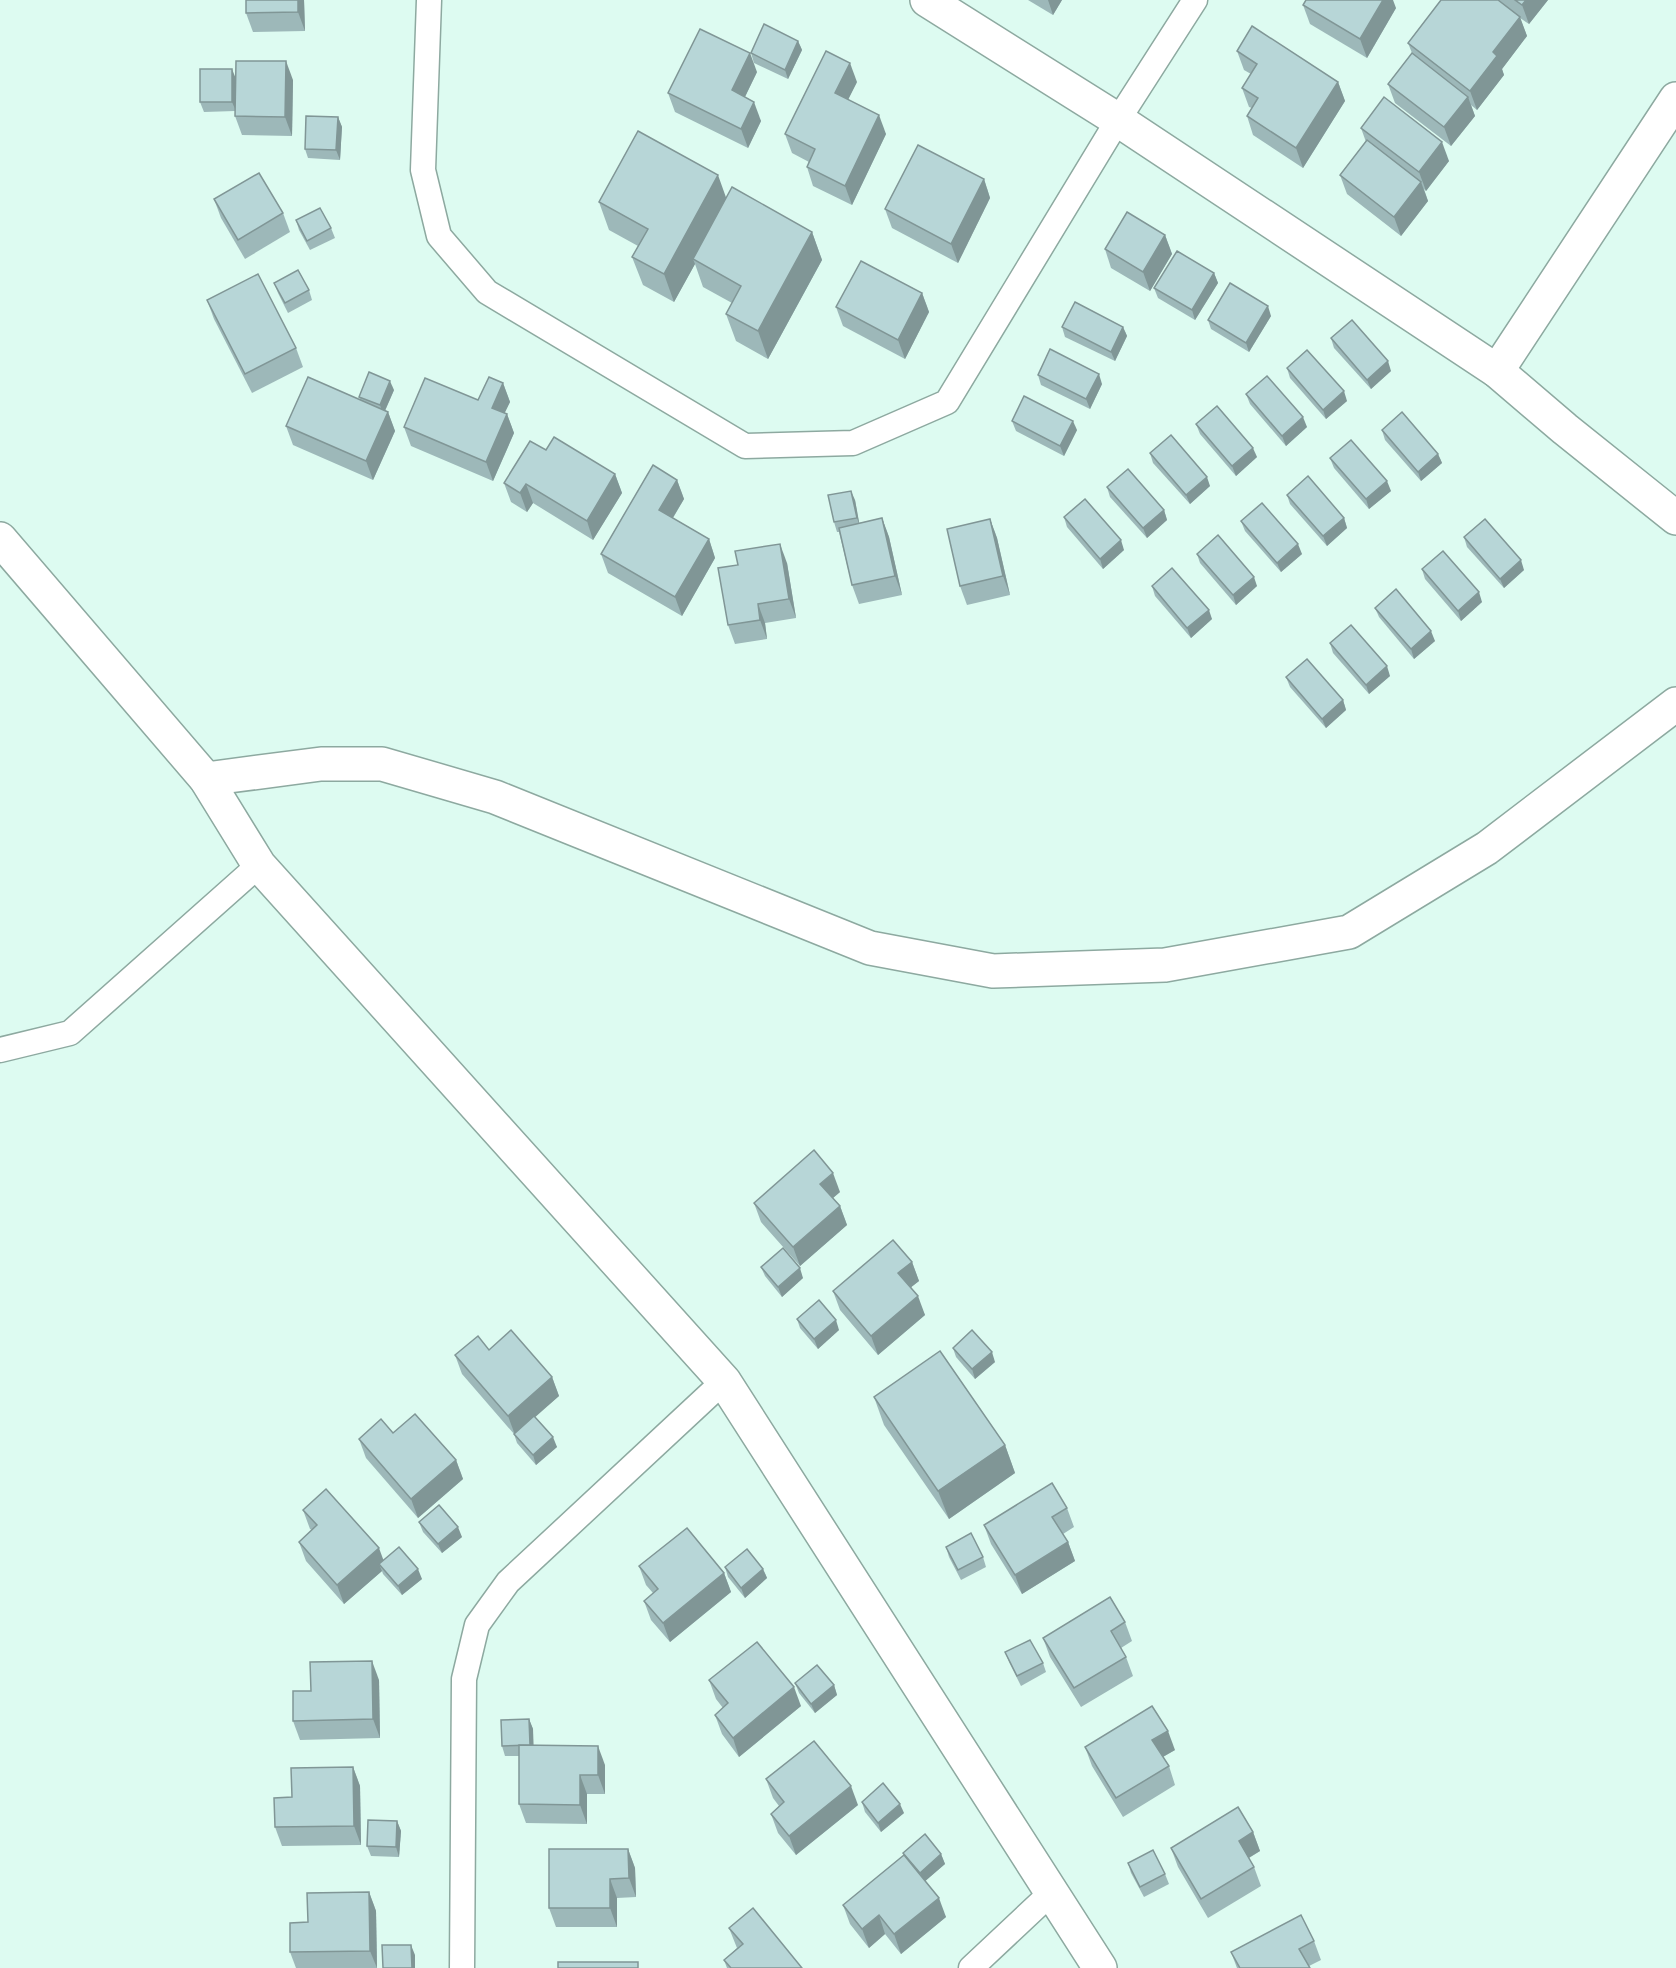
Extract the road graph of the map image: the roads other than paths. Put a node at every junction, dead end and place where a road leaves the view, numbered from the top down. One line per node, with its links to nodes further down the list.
1 (429, 0): 5 (lane)
2 (927, 0): 5 (street)
3 (1195, 0): 5 (lane)
4 (1676, 99): 6 (street)
5 (1118, 120): 6 (street)
6 (1497, 371): 7 (street)
7 (1676, 518)
8 (0, 539): 10 (street)
9 (1676, 704): 10 (street)
10 (206, 779): 11 (street)
11 (259, 865): 12 (lane); 13 (street)
12 (0, 1050)
13 (724, 1382): 14 (street); 15 (lane)
14 (1052, 1892): 16 (lane); 17 (street)
15 (462, 1968)
16 (971, 1968)
17 (1100, 1968)

